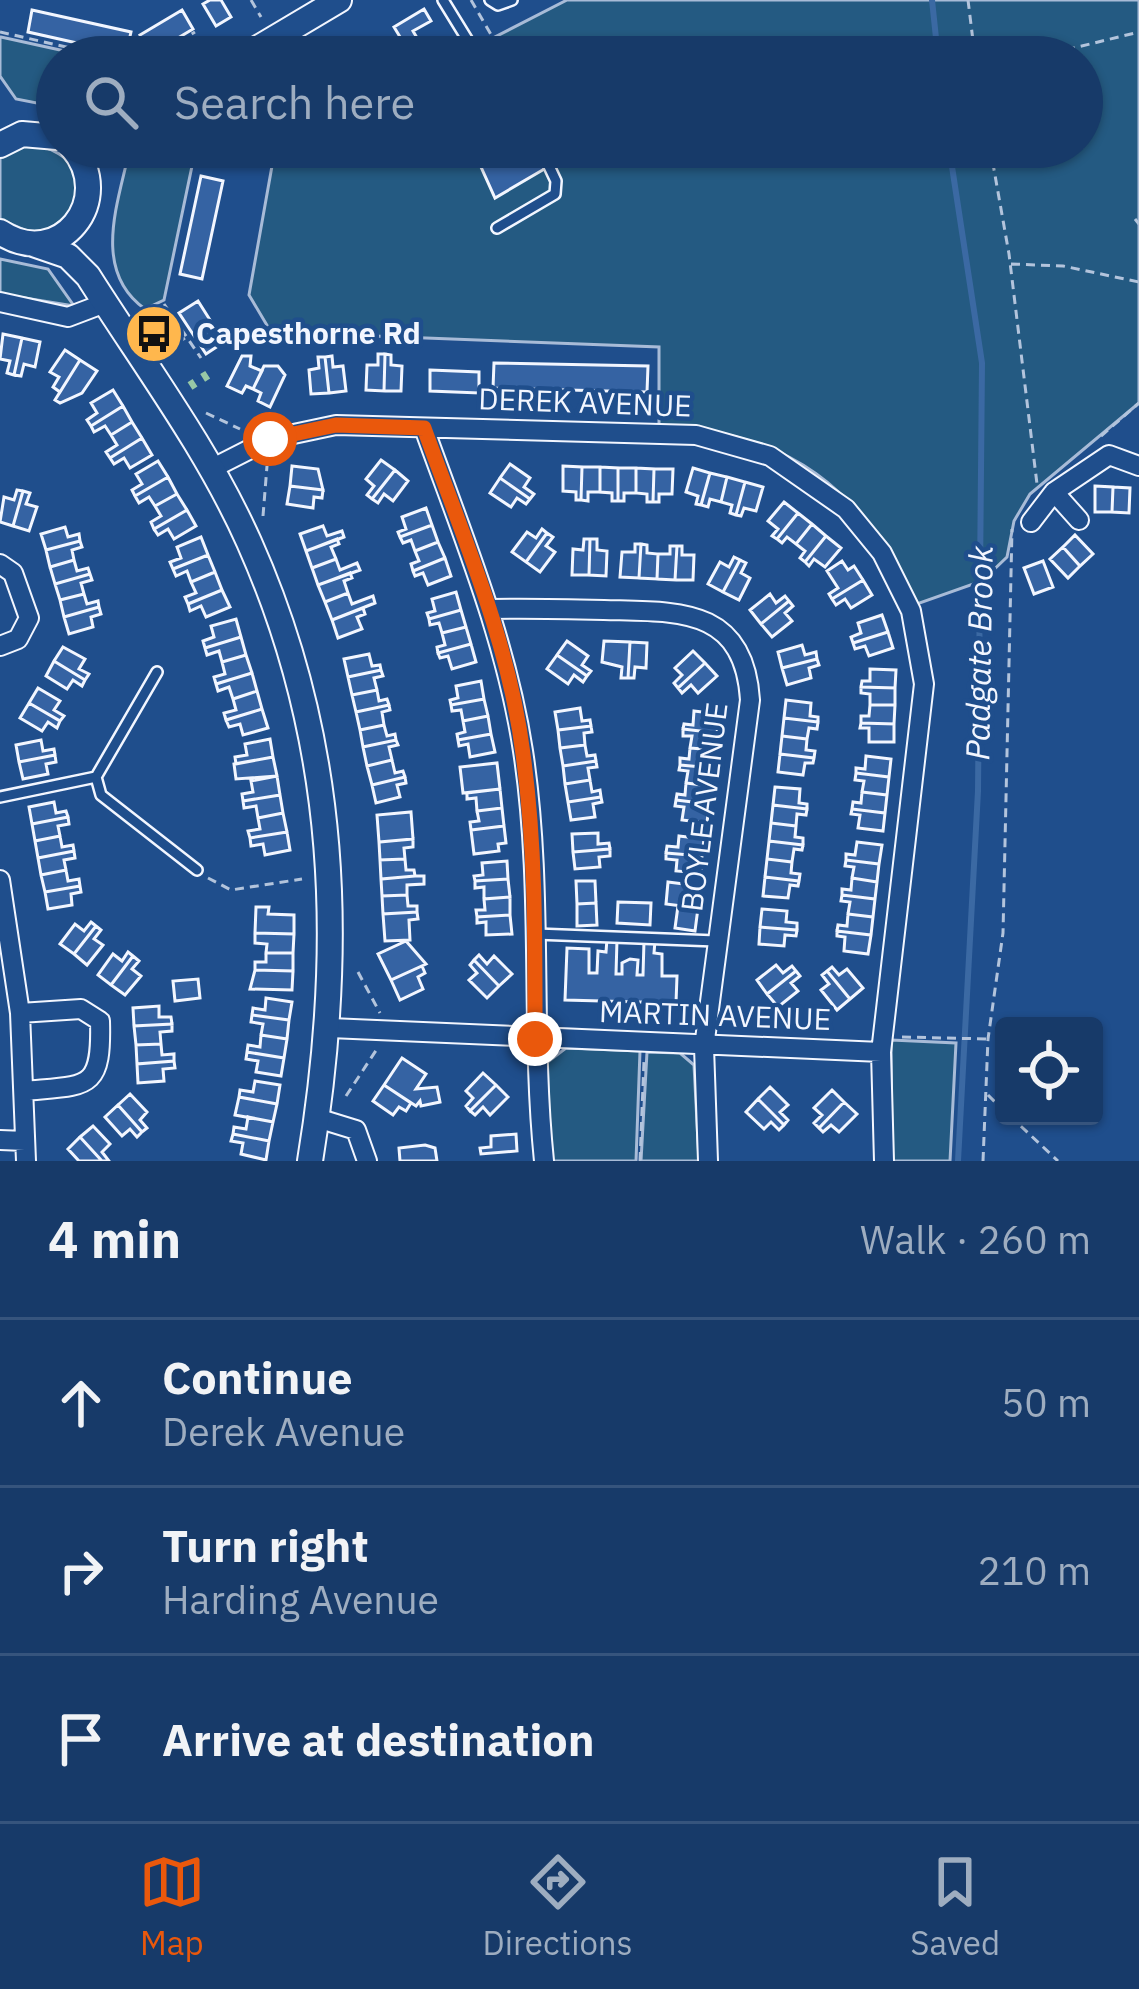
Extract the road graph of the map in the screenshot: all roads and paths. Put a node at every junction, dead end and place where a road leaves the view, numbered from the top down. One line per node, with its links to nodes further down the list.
1 (339, 0): 11 (street)
2 (443, 0): 12 (lane)
3 (470, 0): 13 (path)
4 (490, 0): 5 (lane)
5 (512, 0)
6 (968, 0): 14 (path)
7 (1138, 30): 15 (path)
8 (0, 32): 16 (path)
9 (195, 32): 10 (path)
10 (188, 36)
11 (278, 36)
12 (465, 36)
13 (492, 36)
14 (972, 36)
15 (1103, 39)
16 (36, 40)
17 (85, 168): 21 (street)
18 (92, 168): 21 (street)
19 (550, 168): 23 (lane)
20 (994, 168): 25 (path)
21 (89, 175): 22 (street)
22 (87, 209): 24 (street); 26 (street)
23 (497, 228)
24 (13, 240): 26 (street)
25 (1010, 264): 27 (path); 41 (path)
26 (88, 276): 29 (street)
27 (1139, 282)
28 (0, 302): 29 (street)
29 (105, 303): 39 (street)
30 (164, 304): 31 (path)
31 (186, 337): 32 (path); 33 (path)
32 (165, 351)
33 (201, 358)
34 (204, 412): 36 (path)
35 (424, 428): 39 (street, DEREK AVENUE); 46 (street); 63 (street, DEREK AVENUE)
36 (248, 433)
37 (268, 452): 42 (path)
38 (1139, 466): 40 (street)
39 (211, 470): 60 (street)
40 (1054, 492): 43 (street); 44 (street)
41 (1030, 494)
42 (262, 518)
43 (1079, 520)
44 (1023, 522): 62 (path)
45 (0, 564): 47 (street)
46 (490, 608): 54 (street); 55 (street, BOYLE AVENUE)
47 (0, 646)
48 (158, 672): 49 (lane)
49 (96, 777): 50 (lane); 51 (lane)
50 (0, 797)
51 (197, 870): 52 (path)
52 (308, 878)
53 (0, 880): 56 (street)
54 (536, 934): 55 (lane); 61 (street)
55 (718, 941): 65 (street, BOYLE AVENUE)
56 (6, 960): 58 (street)
57 (358, 972): 59 (path)
58 (20, 1013): 67 (street); 67 (street)
59 (381, 1015)
60 (330, 1028): 61 (street, MARTIN AVENUE); 71 (street)
61 (535, 1039): 64 (street, MARTIN AVENUE); 77 (street)
62 (985, 1039): 63 (path); 68 (path)
63 (882, 1044): 65 (street, MARTIN AVENUE); 80 (street, DEREK AVENUE)
64 (645, 1045): 65 (street, MARTIN AVENUE); 78 (path)
65 (704, 1047): 79 (street, BOYLE AVENUE)
66 (378, 1048): 69 (path)
67 (25, 1090): 74 (street)
68 (986, 1093): 70 (path); 81 (path)
69 (346, 1096)
70 (995, 1102)
71 (317, 1118): 75 (street); 76 (street)
72 (1020, 1125): 82 (path)
73 (0, 1140): 74 (street)
74 (26, 1151)
75 (310, 1161)
76 (367, 1161)
77 (544, 1161)
78 (640, 1161)
79 (709, 1161)
80 (884, 1161)
81 (983, 1161)
82 (1058, 1161)

